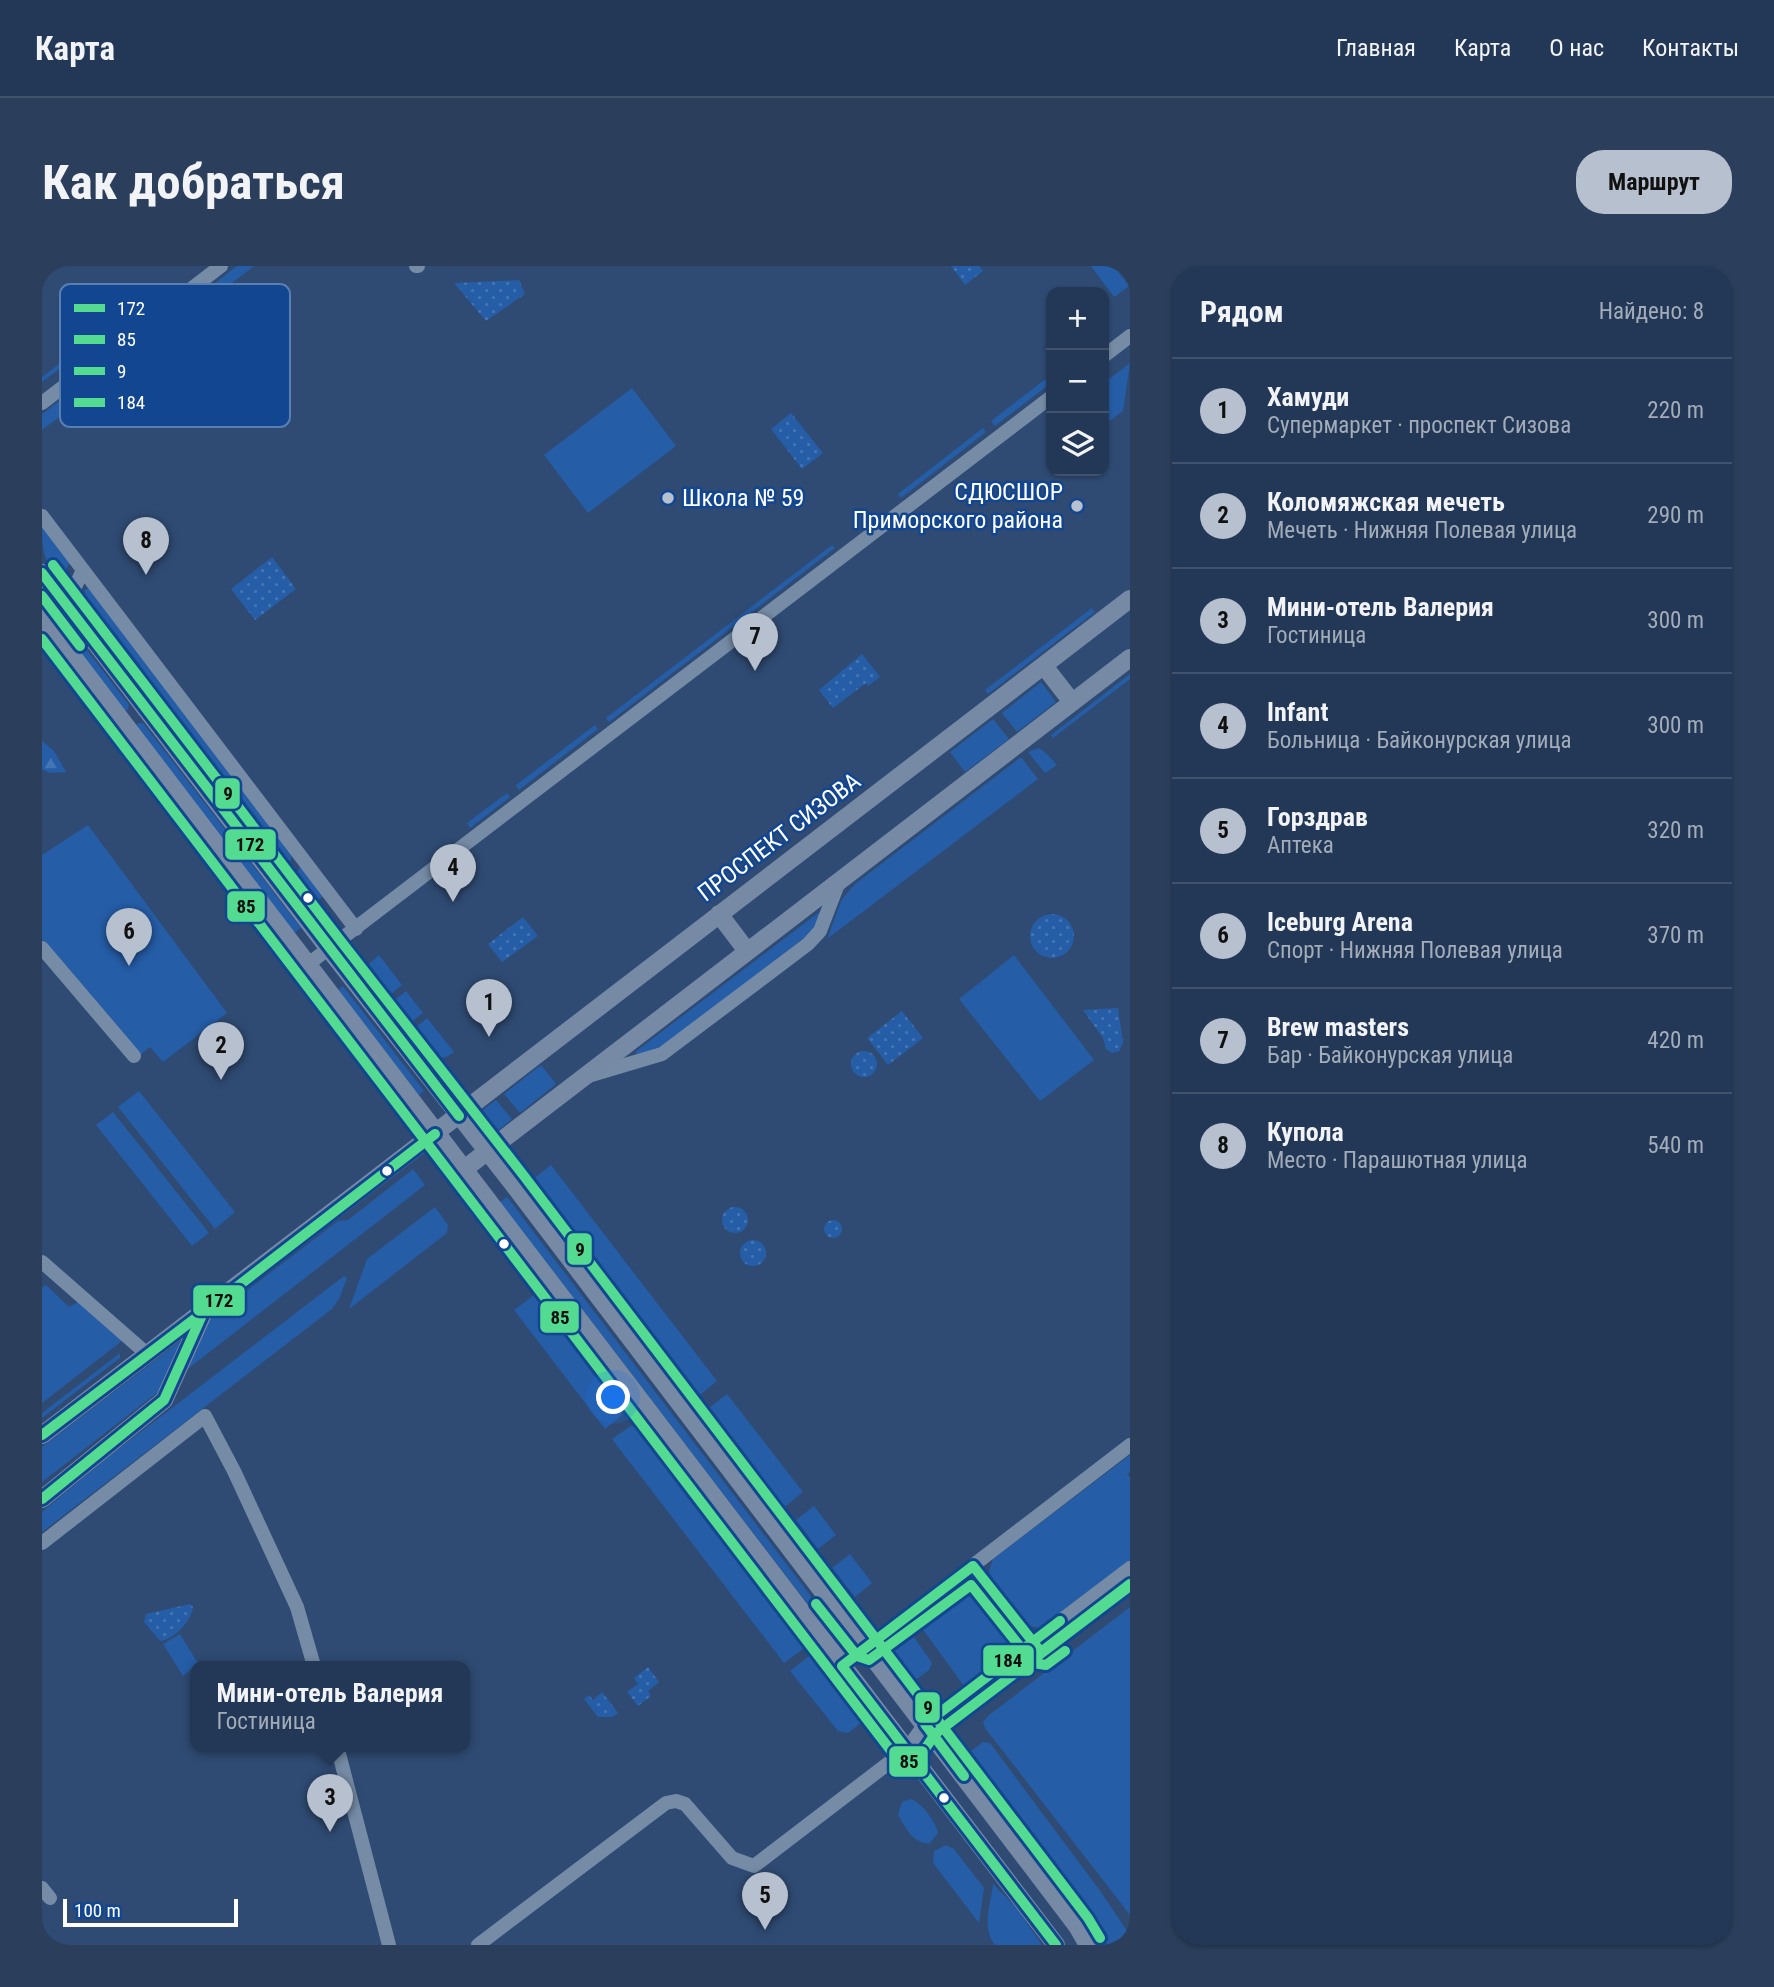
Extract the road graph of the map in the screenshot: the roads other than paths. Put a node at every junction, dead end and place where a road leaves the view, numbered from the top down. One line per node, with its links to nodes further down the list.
1 (221, 266): 2 (street)
2 (198, 284)
3 (1130, 336): 4 (street)
4 (1109, 352)
5 (60, 390): 7 (street)
6 (1046, 401): 21 (street)
7 (42, 404)
8 (42, 516): 9 (street)
9 (83, 570): 12 (street); 21 (street)
10 (42, 573): 12 (main road)
11 (1130, 599): 15 (main road, ПРОСПЕКТ СИЗОВА)
12 (66, 606): 17 (main road)
13 (42, 616): 18 (main road)
14 (1130, 657): 16 (main road)
15 (1044, 666): 16 (main road); 20 (main road, ПРОСПЕКТ СИЗОВА)
16 (1072, 702): 19 (main road)
17 (142, 704): 18 (main road); 23 (main road)
18 (123, 722): 25 (main road)
19 (840, 879): 24 (main road); 27 (street)
20 (719, 914): 24 (main road); 28 (main road, ПРОСПЕКТ СИЗОВА)
21 (356, 929): 23 (street)
22 (42, 948): 26 (street)
23 (329, 949): 25 (street); 28 (main road)
24 (747, 951): 27 (main road)
25 (307, 965): 29 (main road)
26 (134, 1056)
27 (583, 1077): 30 (main road)
28 (459, 1115): 29 (main road, ПРОСПЕКТ СИЗОВА); 30 (main road)
29 (435, 1134): 31 (main road); 33 (main road, ПРОСПЕКТ СИЗОВА)
30 (488, 1151): 31 (main road); 42 (main road)
31 (463, 1170): 45 (main road)
32 (42, 1262): 34 (street)
33 (203, 1312): 34 (main road, ПРОСПЕКТ СИЗОВА); 37 (main road)
34 (148, 1354): 35 (main road, ПРОСПЕКТ СИЗОВА)
35 (42, 1435)
36 (1130, 1445): 39 (street)
37 (42, 1499)
38 (42, 1543): 44 (street)
39 (973, 1566): 42 (street); 43 (street)
40 (1130, 1568): 43 (street)
41 (1130, 1584): 43 (street)
42 (867, 1646): 45 (street); 46 (main road)
43 (1037, 1647): 46 (street)
44 (313, 1661)
45 (842, 1665): 47 (main road)
46 (925, 1724): 47 (street); 52 (main road)
47 (906, 1749): 50 (street); 51 (main road)
48 (339, 1752): 49 (street)
49 (389, 1945)
50 (478, 1945)
51 (1056, 1945)
52 (1088, 1945)

